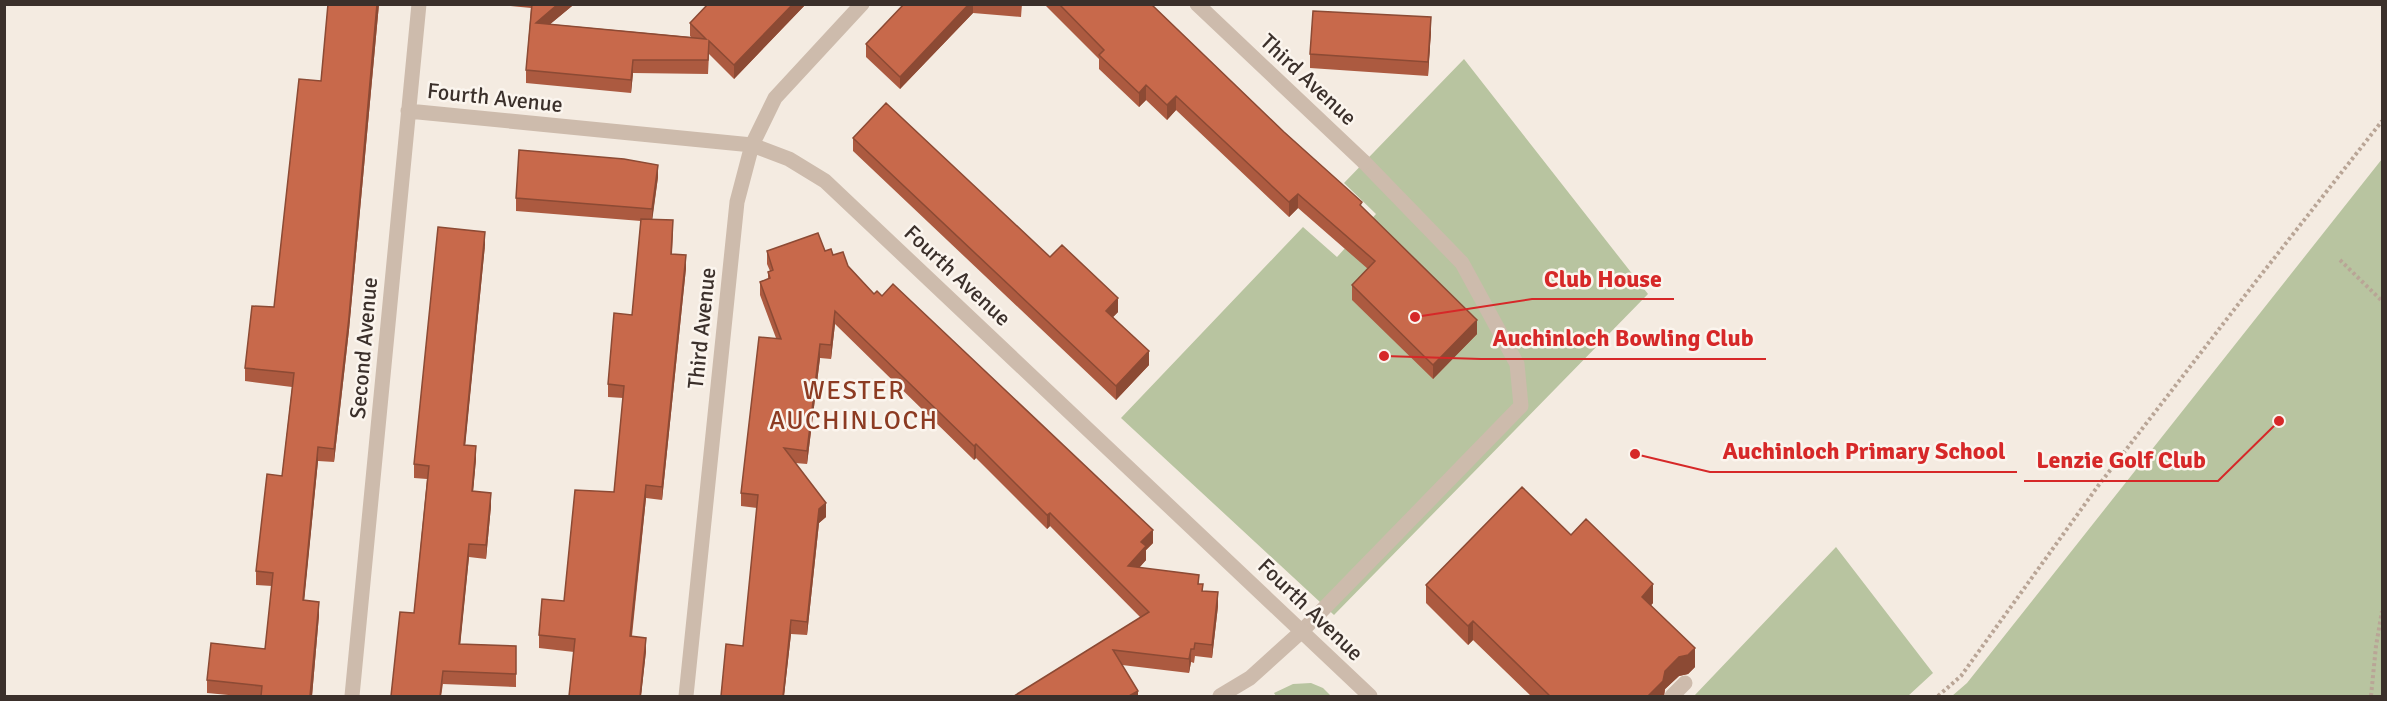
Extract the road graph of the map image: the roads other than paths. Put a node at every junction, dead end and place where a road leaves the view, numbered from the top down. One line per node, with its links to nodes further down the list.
1 (420, 4): 4 (street, Second Avenue)
2 (862, 4): 5 (street, Third Avenue)
3 (1197, 4): 6 (street, Third Avenue)
4 (408, 111): 5 (street, Fourth Avenue); 8 (street, Second Avenue)
5 (752, 145): 6 (street, Fourth Avenue); 9 (street, Third Avenue)
6 (1302, 632): 10 (street, Third Avenue); 11 (street, Fourth Avenue)
7 (1685, 683): 12 (street)
8 (352, 696)
9 (686, 696)
10 (1220, 696)
11 (1370, 696)
12 (1672, 696)

